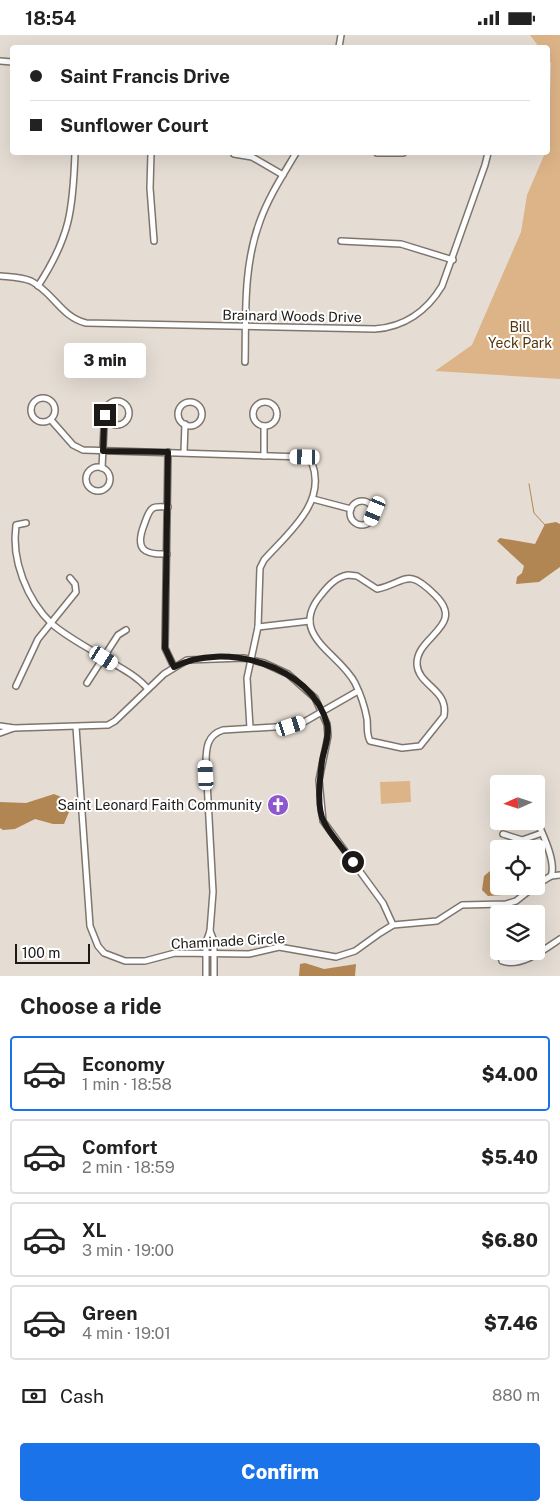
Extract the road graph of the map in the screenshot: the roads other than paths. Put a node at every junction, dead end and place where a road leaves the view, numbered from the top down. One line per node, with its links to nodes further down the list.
1 (76, 155): 11 (street)
2 (151, 155): 7 (street)
3 (240, 155): 6 (street)
4 (295, 155): 6 (street)
5 (487, 155): 9 (street, Brainard Woods Drive)
6 (283, 175): 12 (street)
7 (154, 241)
8 (341, 241): 9 (street)
9 (453, 260): 12 (street, Brainard Woods Drive)
10 (0, 276): 11 (street, Brainard Woods Drive)
11 (38, 286): 12 (street, Brainard Woods Drive)
12 (246, 327): 13 (street)
13 (244, 362)
14 (51, 420): 14 (street); 18 (street)
15 (108, 421): 15 (street); 18 (street)
16 (185, 425): 16 (street); 20 (street)
17 (264, 426): 17 (street); 21 (street)
18 (103, 451): 19 (street); 22 (street)
19 (168, 452): 20 (street); 24 (street)
20 (184, 452): 21 (street)
21 (264, 456): 23 (street)
22 (102, 468): 22 (street)
23 (313, 499): 25 (street); 33 (street)
24 (168, 507): 27 (street); 27 (street)
25 (351, 509): 25 (street)
26 (26, 523): 28 (street)
27 (167, 554): 37 (street)
28 (22, 578): 30 (street); 32 (street)
29 (70, 578): 32 (street)
30 (15, 581)
31 (310, 621): 33 (street); 41 (street); 41 (street)
32 (52, 624): 35 (street); 39 (street)
33 (258, 627): 36 (street)
34 (126, 630): 35 (street)
35 (104, 658): 38 (street); 40 (street)
36 (252, 660): 37 (street); 42 (street); 46 (street)
37 (174, 667): 40 (street)
38 (88, 683)
39 (16, 686)
40 (148, 689): 44 (street)
41 (358, 691): 42 (street)
42 (322, 711): 46 (street); 57 (street)
43 (0, 726): 45 (street)
44 (76, 727): 45 (street); 61 (street, Chaminade Circle)
45 (14, 728): 47 (street)
46 (250, 729): 58 (street)
47 (0, 733)
48 (541, 830): 49 (street)
49 (542, 833): 50 (street); 52 (street)
50 (503, 834)
51 (560, 875): 52 (street, Chaminade Circle)
52 (551, 876): 53 (street, Chaminade Circle)
53 (545, 880)
54 (524, 895): 56 (street, Chaminade Circle)
55 (490, 905): 57 (street, Chaminade Circle)
56 (500, 905)
57 (393, 925): 62 (street, Chaminade Circle)
58 (210, 931): 61 (street); 62 (street)
59 (560, 939): 60 (street)
60 (545, 948)
61 (206, 954): 62 (street, Chaminade Circle); 65 (street)
62 (214, 954): 66 (street)
63 (502, 960): 64 (street)
64 (521, 960)
65 (206, 976)
66 (214, 976)

